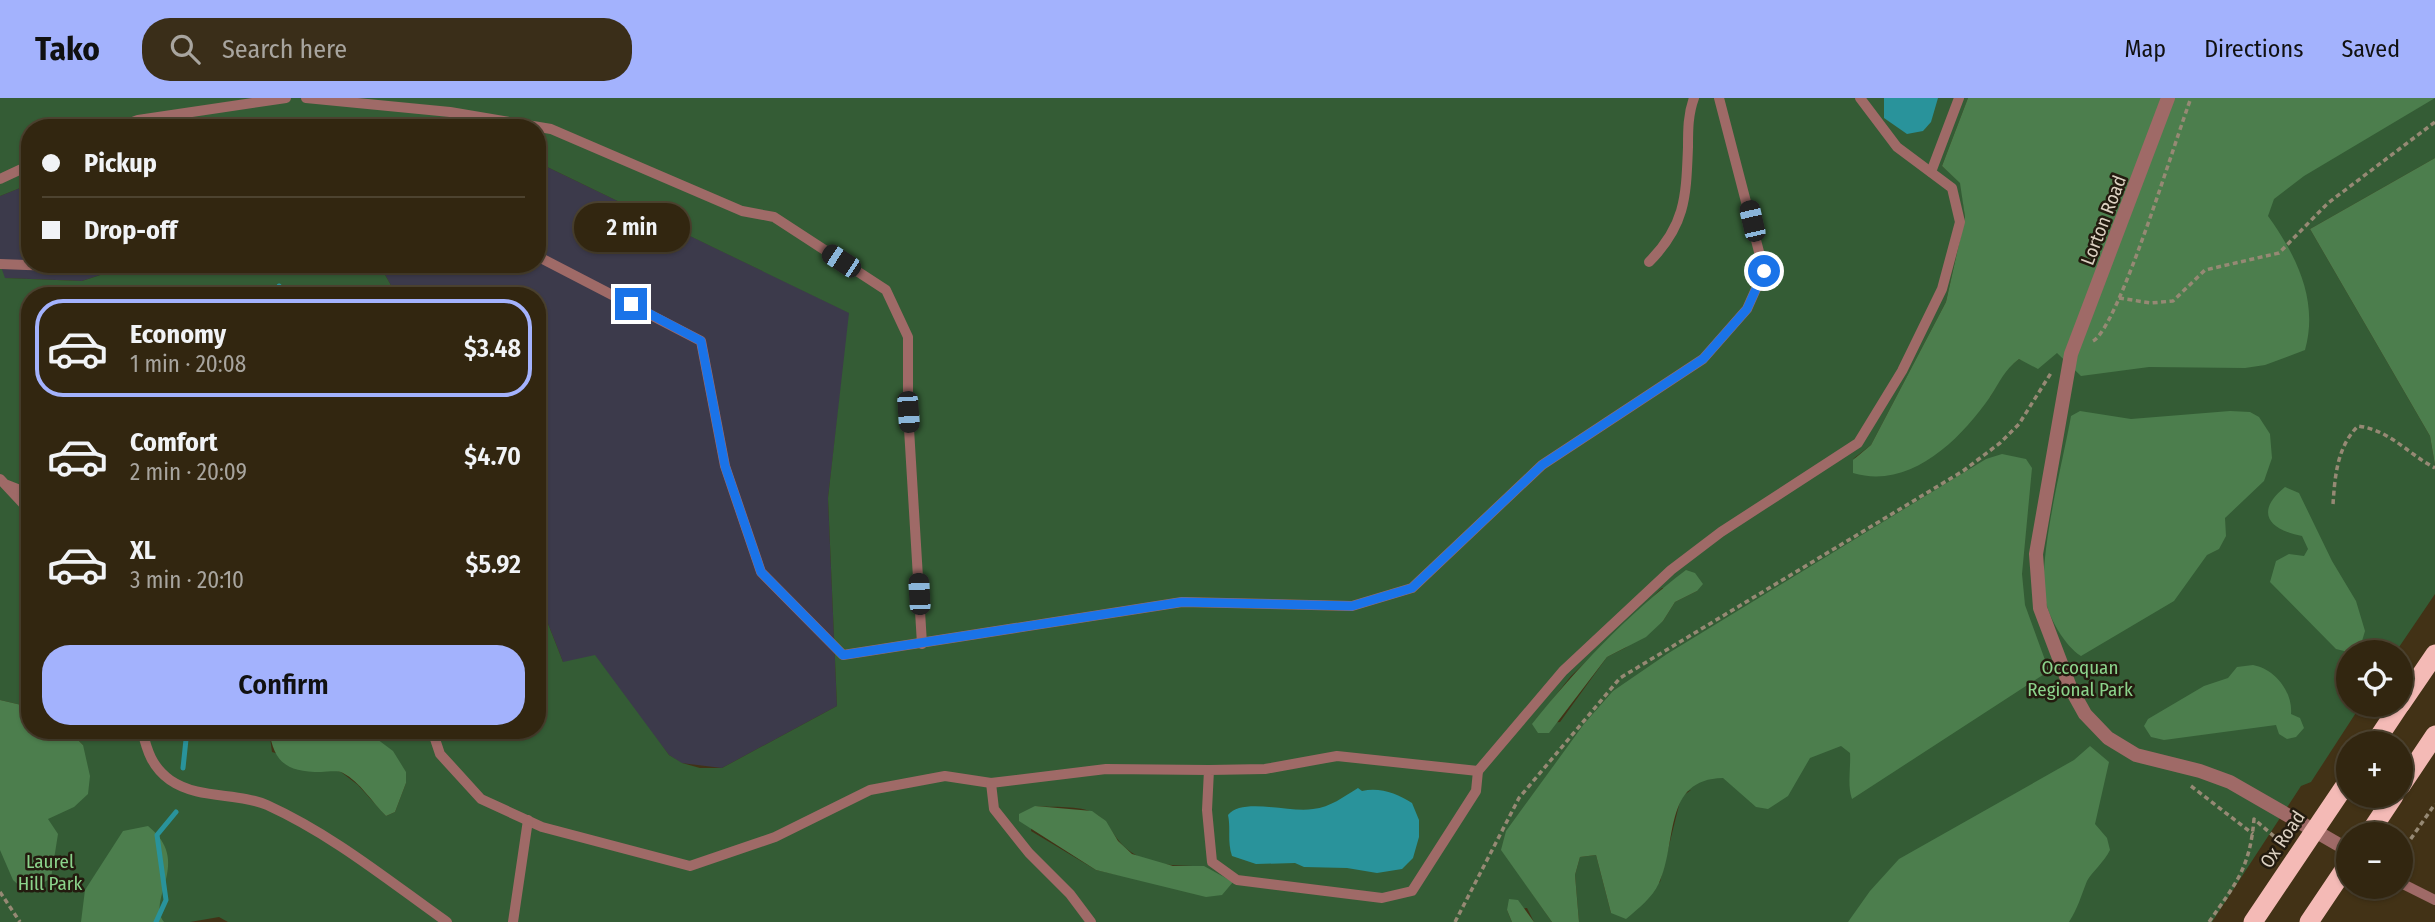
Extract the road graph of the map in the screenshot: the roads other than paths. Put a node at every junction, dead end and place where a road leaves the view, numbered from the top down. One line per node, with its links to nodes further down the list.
1 (286, 98): 8 (lane)
2 (306, 98): 9 (lane)
3 (1694, 98): 15 (lane)
4 (1718, 98): 21 (lane)
5 (1860, 98): 12 (lane)
6 (1959, 98): 12 (lane)
7 (2168, 98): 33 (street, Lorton Road)
8 (145, 119)
9 (495, 119)
10 (546, 128): 21 (lane)
11 (21, 169): 13 (lane)
12 (1931, 172): 29 (lane)
13 (0, 179)
14 (546, 261): 21 (lane)
15 (1649, 262)
16 (0, 264): 17 (lane)
17 (21, 265)
18 (2, 481): 19 (lane); 20 (lane)
19 (21, 490)
20 (21, 501)
21 (922, 644)
22 (2435, 654): 23 (highway)
23 (2413, 685)
24 (2435, 735): 27 (highway)
25 (145, 739): 38 (lane)
26 (435, 739): 32 (lane)
27 (2413, 768)
28 (1209, 770): 29 (lane); 29 (lane); 30 (lane)
29 (1478, 771)
30 (991, 783): 32 (lane); 40 (lane)
31 (2336, 799): 33 (highway, Ox Road)
32 (528, 820): 39 (lane)
33 (2316, 830): 34 (street, Lorton Road); 41 (highway, Ox Road)
34 (2336, 842)
35 (2336, 882): 42 (highway)
36 (2413, 889): 37 (lane)
37 (2435, 900)
38 (447, 922)
39 (513, 922)
40 (1091, 922)
41 (2253, 922)
42 (2309, 922)

